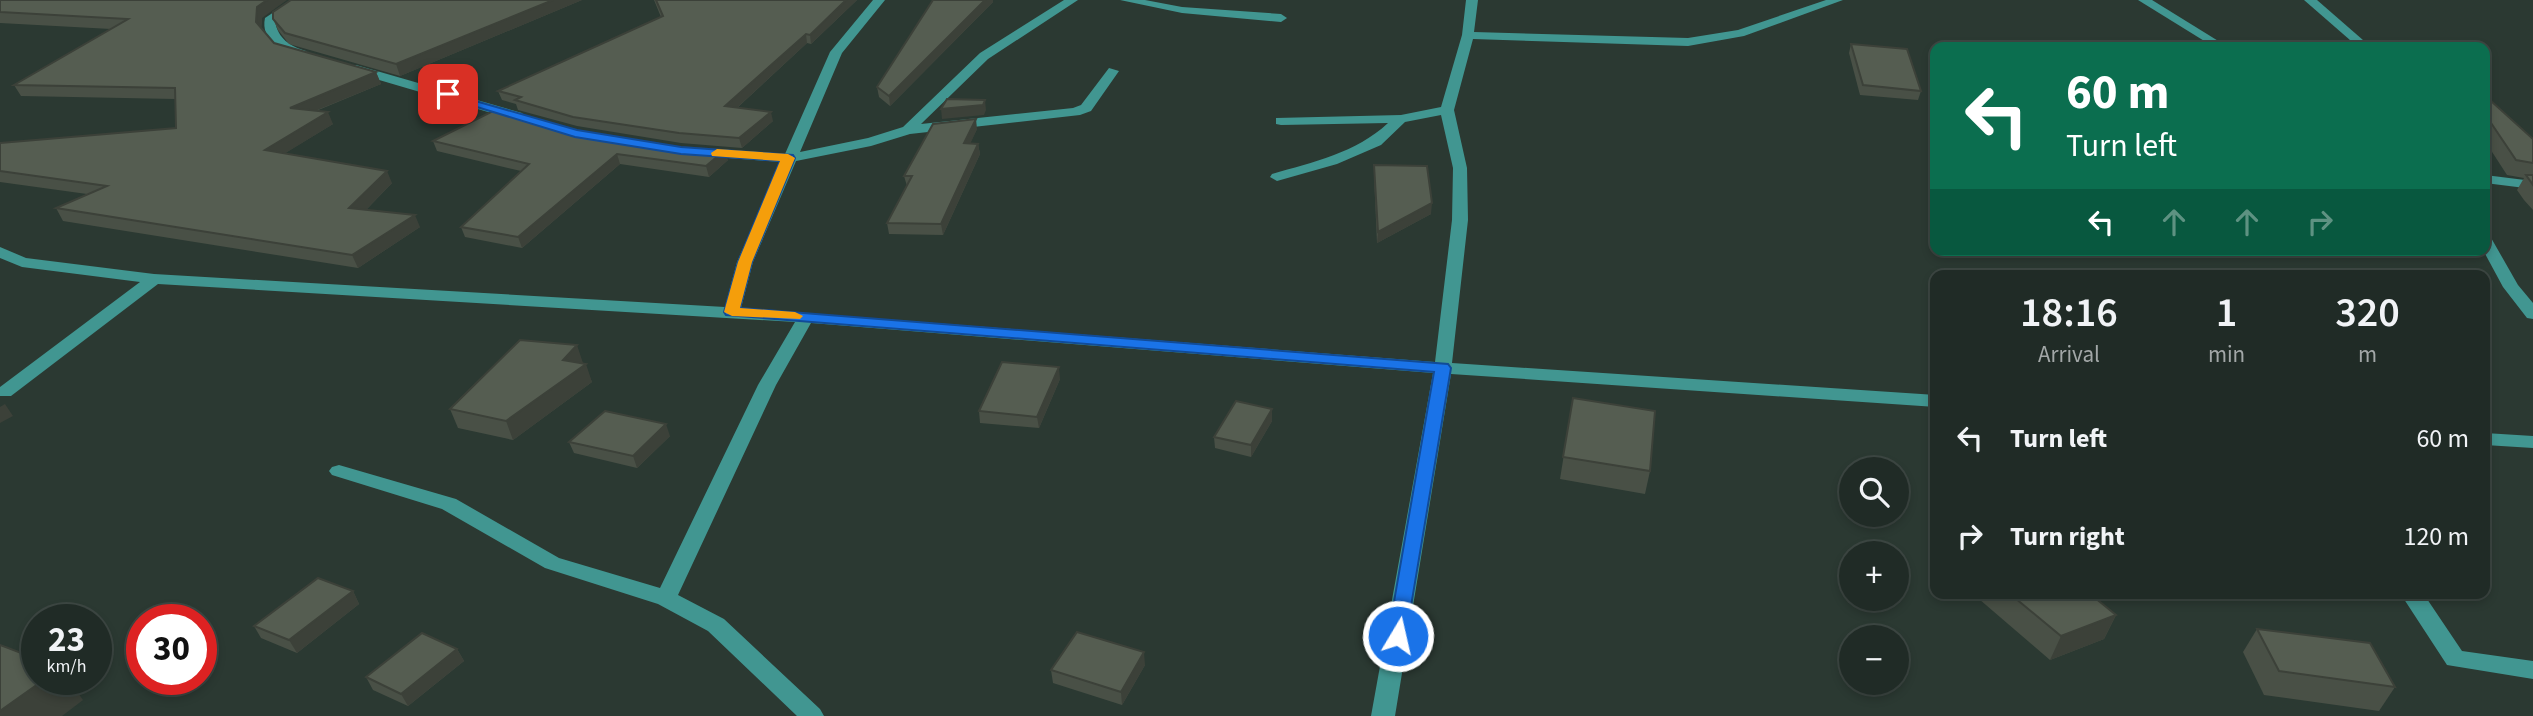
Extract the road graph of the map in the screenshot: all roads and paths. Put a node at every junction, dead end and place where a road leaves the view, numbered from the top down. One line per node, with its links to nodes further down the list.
1 (300, 0): 13 (street)
2 (879, 0): 22 (street)
3 (1072, 0): 20 (street)
4 (1126, 0): 9 (street)
5 (1472, 0): 10 (street)
6 (1837, 0): 10 (street)
7 (2144, 0): 11 (street)
8 (2310, 0): 12 (street)
9 (1281, 18)
10 (1468, 36): 16 (street)
11 (2214, 42)
12 (2359, 42)
13 (322, 59)
14 (348, 66): 17 (street)
15 (1113, 71): 20 (street)
16 (1447, 110): 18 (street); 32 (street)
17 (528, 120)
18 (1401, 120): 19 (street); 23 (street)
19 (1281, 121)
20 (908, 130): 22 (street)
21 (681, 150): 22 (street)
22 (788, 158): 29 (street)
23 (1277, 177)
24 (2490, 179): 25 (street)
25 (2533, 185)
26 (2490, 248): 30 (street)
27 (0, 252): 28 (street)
28 (154, 279): 29 (street); 33 (street)
29 (732, 312): 31 (street)
30 (2533, 314)
31 (806, 317): 32 (street); 38 (street)
32 (1443, 368): 34 (street); 42 (street)
33 (5, 392)
34 (1930, 401)
35 (2490, 439): 36 (street)
36 (2533, 442)
37 (339, 471): 38 (street)
38 (666, 598): 41 (street)
39 (2416, 599): 40 (street)
40 (2533, 670)
41 (812, 716)
42 (1382, 716)

